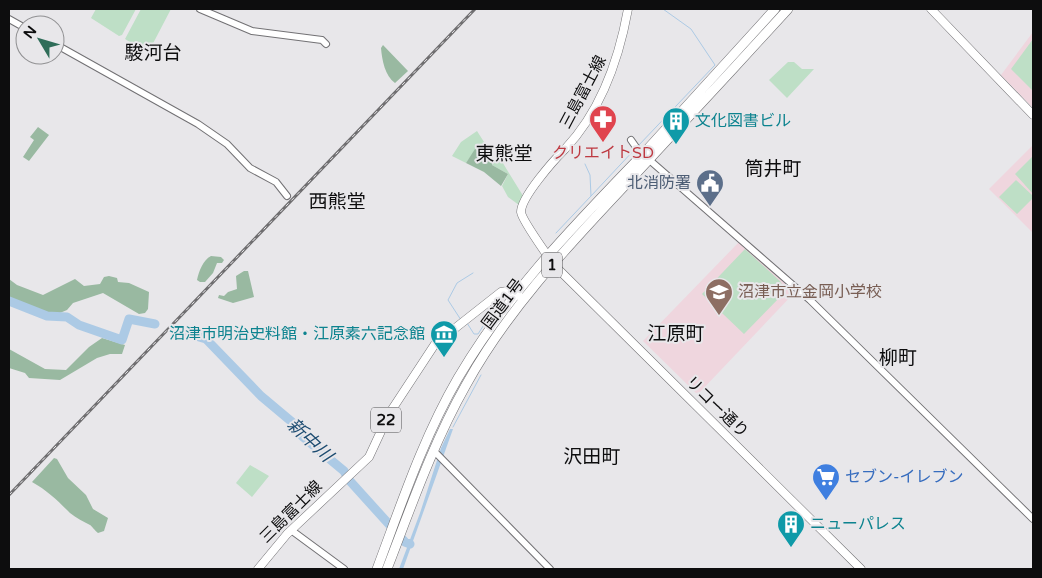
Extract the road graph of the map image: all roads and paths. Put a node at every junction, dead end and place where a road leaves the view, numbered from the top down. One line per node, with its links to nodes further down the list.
1 (200, 9): 6 (street)
2 (628, 9): 12 (main road, 三島富士線)
3 (775, 9): 10 (highway, 国道1号 / 1)
4 (788, 9): 10 (highway, 国道1号 / 1)
5 (931, 9): 8 (main road)
6 (326, 44)
7 (65, 50): 11 (street)
8 (1033, 115)
9 (631, 140): 10 (street)
10 (646, 156): 12 (highway, 国道1号 / 1); 13 (highway, 国道1号 / 1); 17 (street)
11 (287, 196)
12 (547, 255): 13 (main road, リコー通り); 14 (highway, 国道1号 / 1)
13 (553, 264): 15 (highway, 国道1号 / 1); 24 (main road, リコー通り)
14 (515, 293): 15 (main road); 18 (main road, 三島富士線 / 22); 21 (highway, 国道1号 / 1)
15 (524, 299): 16 (highway, 国道1号 / 1)
16 (434, 452): 22 (highway, 国道1号 / 1); 23 (street)
17 (1033, 519)
18 (291, 530): 19 (main road, 三島富士線 / 22); 20 (street)
19 (258, 569)
20 (344, 569)
21 (377, 569)
22 (387, 569)
23 (550, 569)
24 (861, 569)

